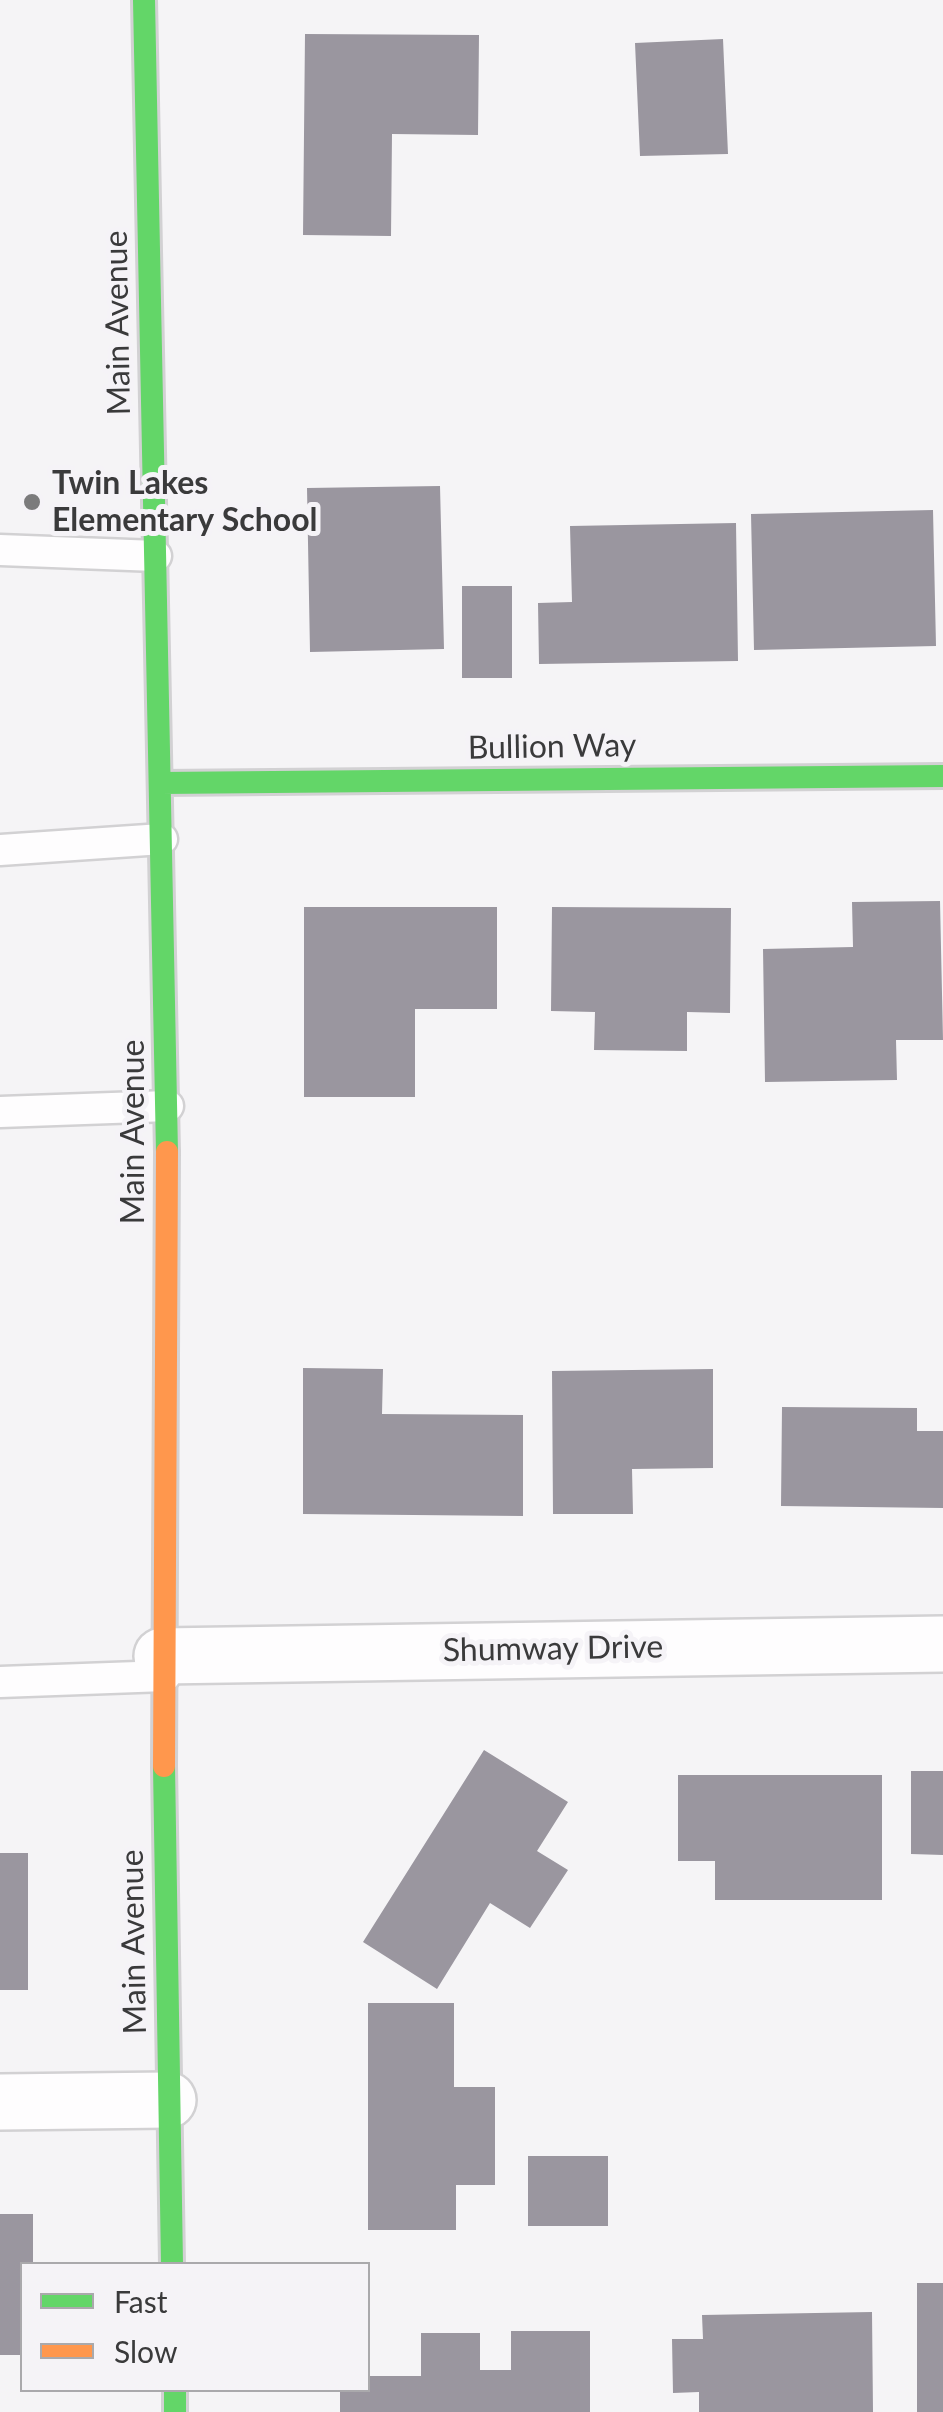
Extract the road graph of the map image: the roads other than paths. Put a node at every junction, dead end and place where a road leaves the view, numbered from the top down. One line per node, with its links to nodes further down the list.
1 (144, 0): 3 (street, Main Avenue)
2 (0, 550): 3 (lane)
3 (156, 556): 5 (street, Main Avenue)
4 (943, 776): 5 (street, Bullion Way)
5 (161, 783): 6 (street, Main Avenue)
6 (162, 839): 7 (lane); 8 (street, Main Avenue)
7 (0, 850)
8 (168, 1106): 9 (lane); 11 (street, Main Avenue)
9 (0, 1112)
10 (943, 1644): 11 (street, Shumway Drive)
11 (163, 1666): 12 (lane); 13 (street, Main Avenue)
12 (0, 1682)
13 (168, 2100): 14 (street); 15 (street, Main Avenue)
14 (0, 2102)
15 (172, 2262)

